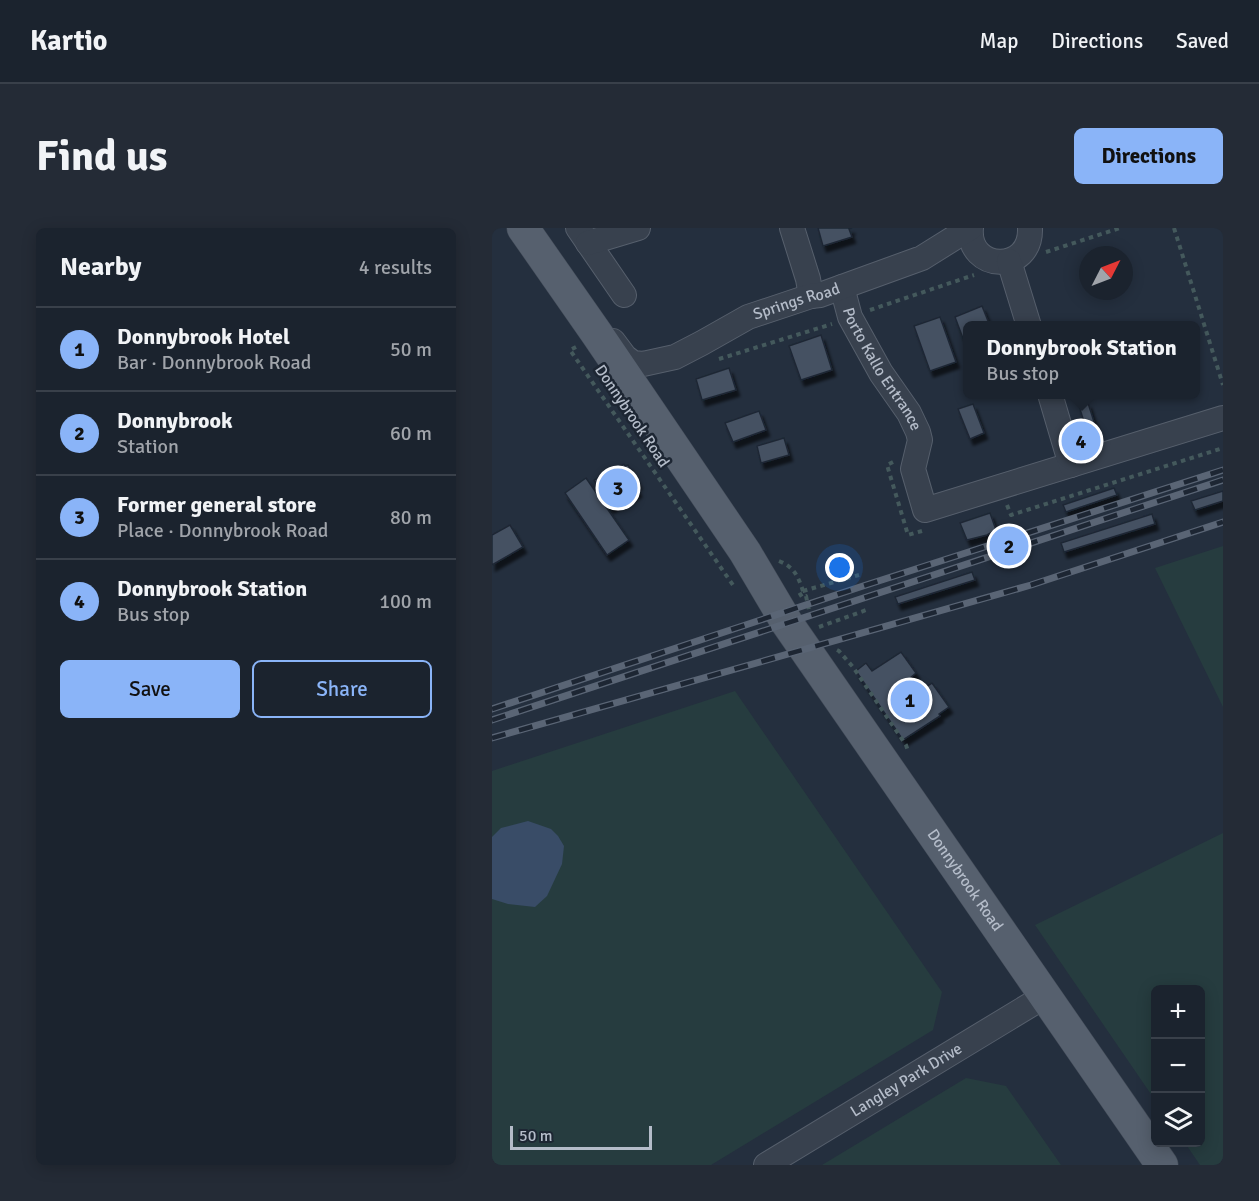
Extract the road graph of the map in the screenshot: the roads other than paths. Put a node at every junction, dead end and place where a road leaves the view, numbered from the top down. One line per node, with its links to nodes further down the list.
1 (509, 228): 21 (main road, Donnybrook Road)
2 (523, 228): 18 (main road, Donnybrook Road)
3 (532, 228): 16 (street, Springs Road)
4 (638, 228): 7 (street)
5 (792, 228): 14 (street)
6 (971, 228): 9 (street, Springs Road); 11 (street)
7 (583, 236): 13 (street)
8 (1037, 236): 10 (street)
9 (922, 258): 11 (street, Springs Road); 12 (street, Springs Road)
10 (1009, 261): 11 (street, Springs Road); 15 (street)
11 (982, 266)
12 (842, 287): 14 (street, Springs Road); 20 (street, Porto Kallo Entrance)
13 (624, 295)
14 (811, 296): 16 (street, Springs Road)
15 (1027, 320)
16 (675, 357): 18 (street, Springs Road)
17 (1051, 399): 20 (street)
18 (648, 410): 21 (main road, Donnybrook Road)
19 (1223, 418): 20 (street)
20 (1071, 465)
21 (770, 595): 22 (main road, Donnybrook Road)
22 (1045, 996): 23 (street, Langley Park Drive); 24 (main road, Donnybrook Road)
23 (766, 1165)
24 (1162, 1165)

